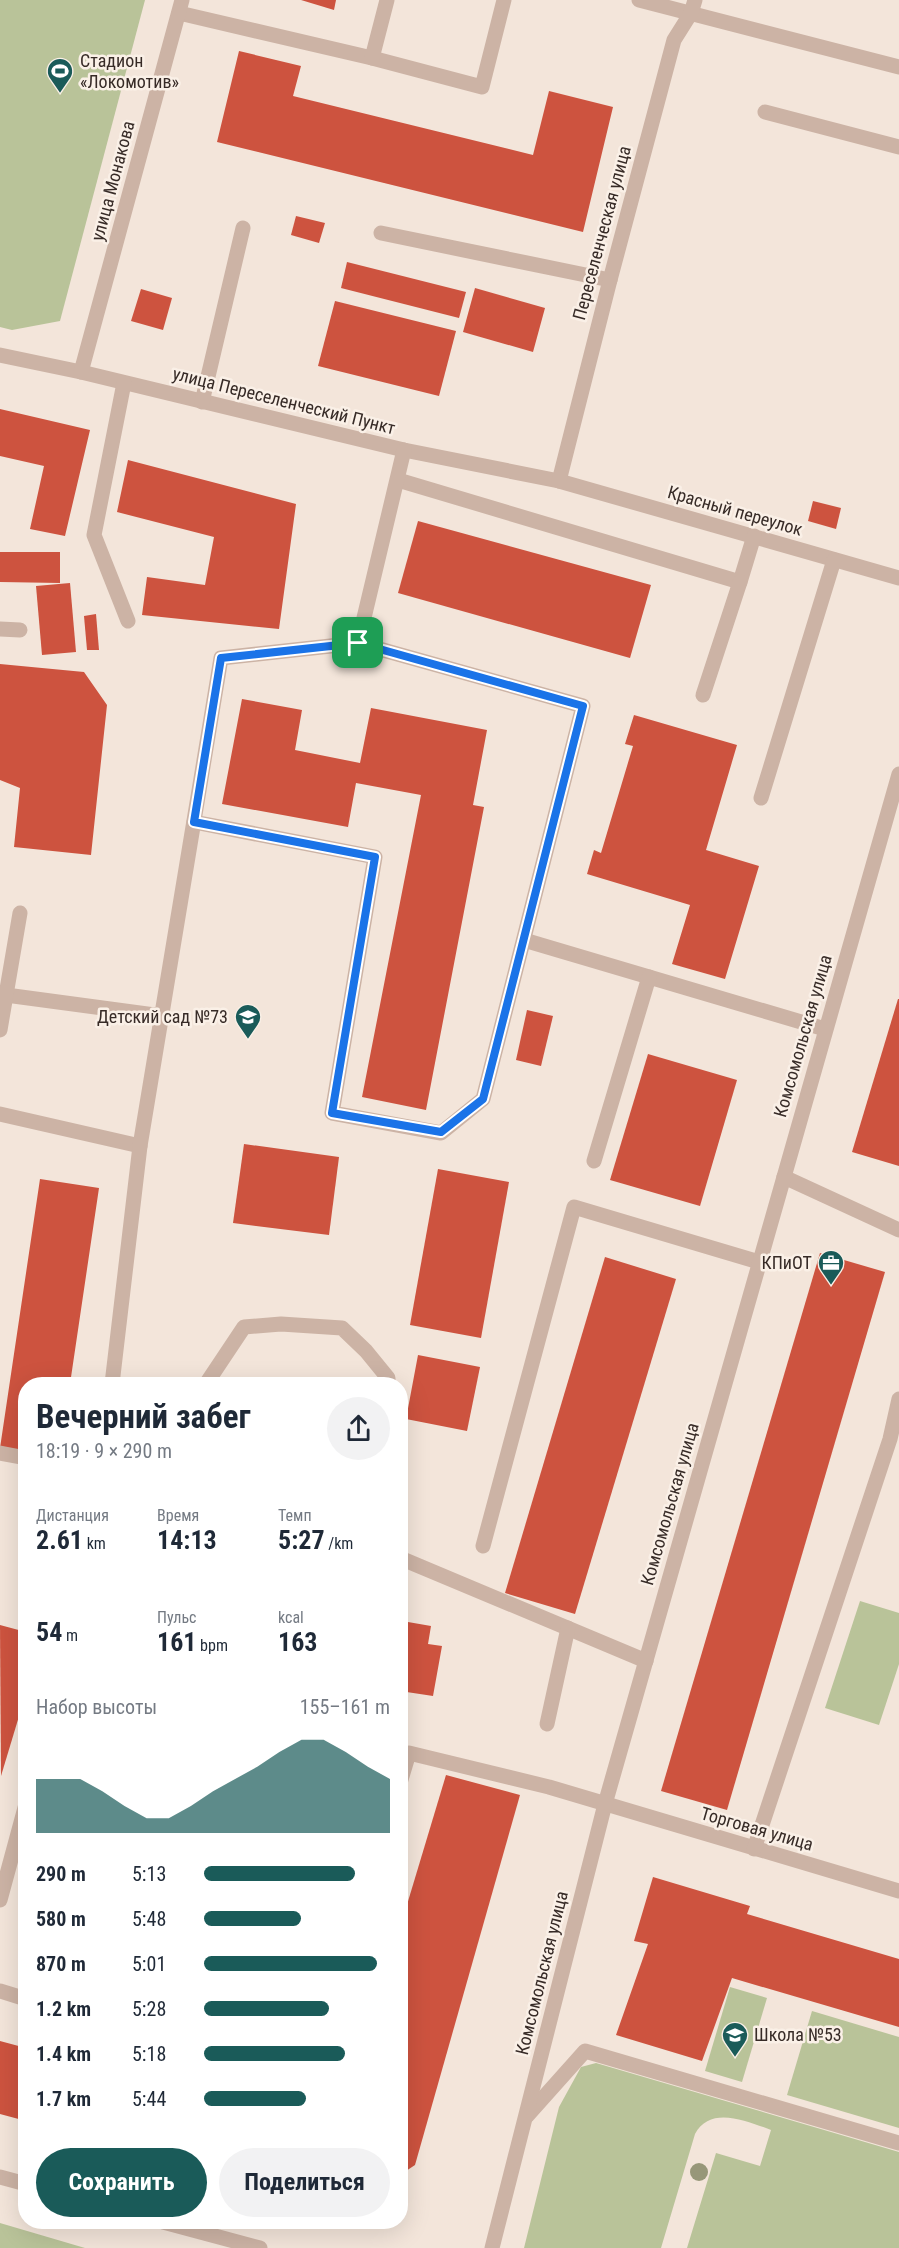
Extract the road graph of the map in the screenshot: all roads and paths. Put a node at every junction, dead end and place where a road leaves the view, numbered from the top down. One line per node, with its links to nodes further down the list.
1 (387, 0): 6 (street)
2 (504, 0): 6 (street)
3 (639, 0): 5 (street)
4 (181, 6): 6 (street); 14 (street, улица Монакова)
5 (693, 6): 7 (street); 12 (street, Переселенческая улица)
6 (372, 58)
7 (899, 67)
8 (765, 112): 9 (street)
9 (899, 147)
10 (243, 228): 16 (street)
11 (381, 233): 12 (street)
12 (610, 280): 19 (street, Переселенческая улица)
13 (0, 355): 14 (street, улица Переселенческий Пункт)
14 (81, 372): 15 (street, улица Переселенческий Пункт)
15 (124, 383): 16 (street, улица Переселенческий Пункт); 24 (street)
16 (202, 402): 17 (street, улица Переселенческий Пункт)
17 (404, 450): 18 (street); 19 (street, улица Переселенческий Пункт)
18 (398, 480): 23 (street); 27 (street)
19 (559, 482): 20 (street, Красный переулок)
20 (754, 536): 21 (street, Красный переулок); 23 (street)
21 (834, 560): 22 (street, Красный переулок); 30 (street)
22 (899, 578)
23 (740, 582): 28 (street)
24 (128, 621)
25 (0, 629): 26 (street)
26 (20, 630)
27 (358, 643): 31 (street); 33 (street)
28 (703, 695)
29 (899, 774): 37 (street, Комсомольская улица)
30 (761, 798)
31 (194, 822): 33 (street); 36 (street)
32 (20, 913): 35 (street)
33 (524, 940): 34 (street)
34 (649, 977): 37 (street); 41 (street)
35 (6, 995): 36 (street); 38 (street)
36 (162, 1016): 40 (street)
37 (825, 1029): 42 (street, Комсомольская улица)
38 (0, 1030)
39 (0, 1114): 40 (street)
40 (140, 1146): 45 (street)
41 (594, 1161)
42 (784, 1177): 43 (street); 44 (street, Комсомольская улица)
43 (899, 1230)
44 (759, 1262): 52 (street); 55 (street, Комсомольская улица)
45 (113, 1377)
46 (211, 1377): 47 (street)
47 (387, 1377)
48 (899, 1399): 49 (street)
49 (895, 1441): 60 (street)
50 (0, 1453): 51 (street)
51 (18, 1456)
52 (483, 1546)
53 (408, 1561): 54 (street)
54 (568, 1628): 55 (street); 56 (street)
55 (646, 1661): 58 (street, Комсомольская улица)
56 (547, 1724)
57 (408, 1752): 58 (street, Торговая улица)
58 (605, 1804): 60 (street, Торговая улица); 65 (street, Комсомольская улица)
59 (18, 1834): 62 (street)
60 (754, 1849): 61 (street, Торговая улица)
61 (899, 1891)
62 (0, 1900)
63 (0, 1992): 64 (street)
64 (18, 1997)
65 (525, 2118): 66 (street); 71 (street, Комсомольская улица)
66 (899, 2143)
67 (0, 2177): 68 (street)
68 (18, 2182)
69 (189, 2229): 70 (street)
70 (260, 2248)
71 (492, 2248)

